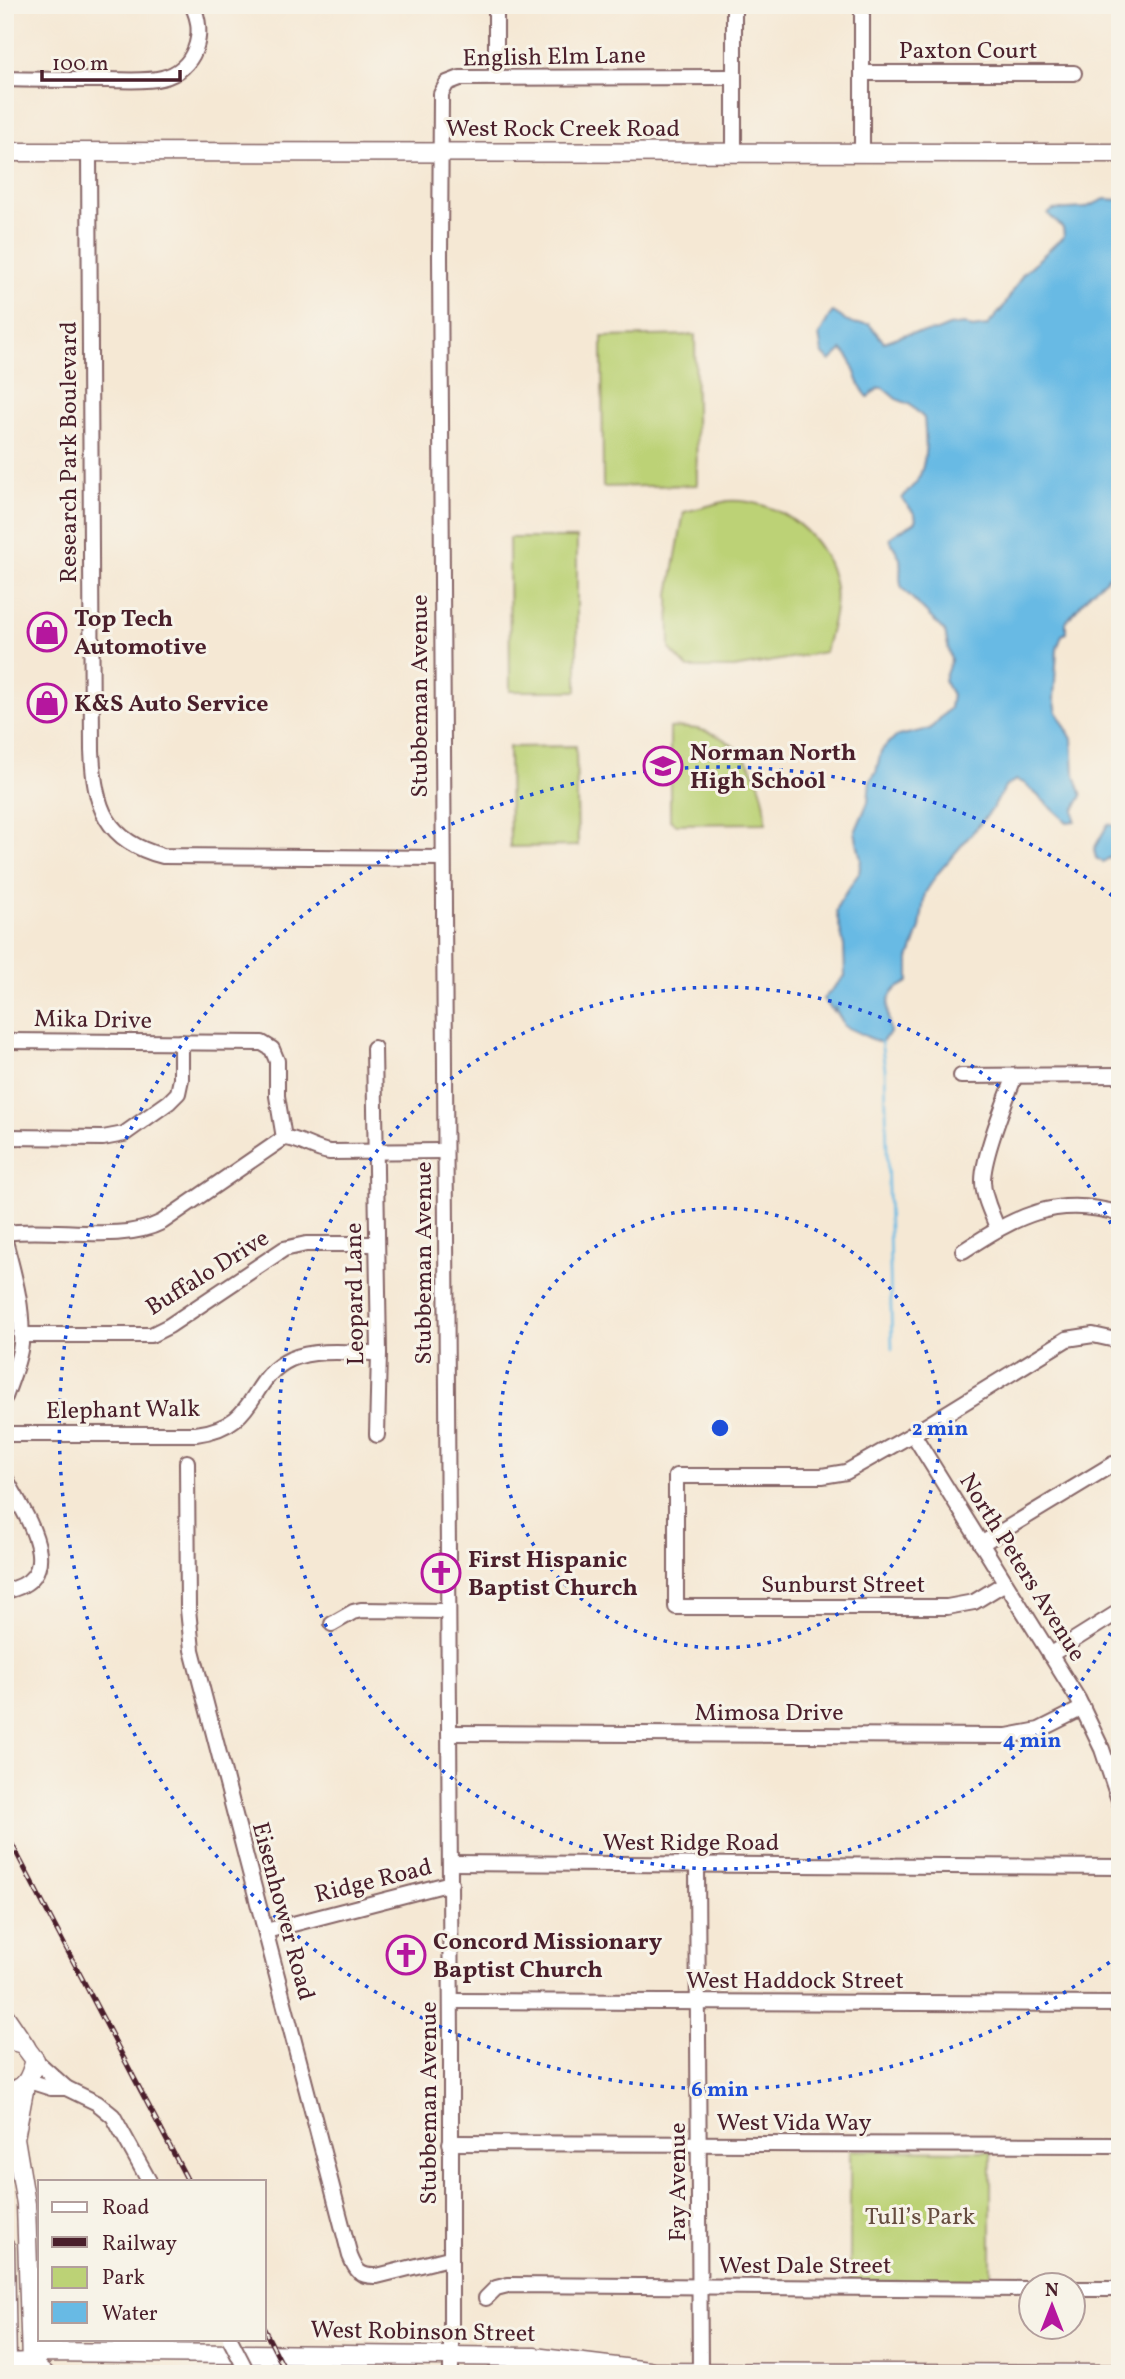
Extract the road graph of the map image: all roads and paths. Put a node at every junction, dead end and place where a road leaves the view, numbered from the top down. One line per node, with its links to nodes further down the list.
1 (192, 5): 9 (street)
2 (496, 5): 8 (street)
3 (734, 5): 7 (street)
4 (862, 5): 5 (street)
5 (862, 73): 6 (street, Paxton Court); 14 (street)
6 (1073, 73)
7 (734, 77): 8 (street, English Elm Lane); 13 (street)
8 (496, 78): 12 (street, English Elm Lane)
9 (5, 79)
10 (5, 152): 11 (main road, West Rock Creek Road)
11 (89, 152): 12 (main road, West Rock Creek Road); 16 (street, Research Park Boulevard)
12 (440, 153): 13 (main road, West Rock Creek Road); 16 (street, Stubbeman Avenue)
13 (734, 153): 14 (main road, West Rock Creek Road)
14 (862, 153): 15 (main road, West Rock Creek Road)
15 (1120, 153)
16 (443, 858): 26 (street, Stubbeman Avenue)
17 (5, 1041): 18 (street, Mika Drive)
18 (181, 1042): 23 (street); 24 (street, Mika Drive)
19 (374, 1048): 25 (street, Leopard Lane)
20 (961, 1076): 21 (street)
21 (1015, 1076): 22 (street); 28 (street)
22 (1120, 1076)
23 (5, 1137)
24 (284, 1138): 25 (street); 29 (street)
25 (375, 1151): 26 (street); 31 (street, Leopard Lane)
26 (445, 1151): 46 (street, Stubbeman Avenue)
27 (1120, 1214): 28 (street)
28 (998, 1228): 32 (street)
29 (5, 1233)
30 (5, 1241): 33 (street)
31 (375, 1244): 33 (street, Buffalo Drive); 35 (street, Leopard Lane)
32 (964, 1251)
33 (21, 1335): 36 (street)
34 (1120, 1341): 38 (street)
35 (379, 1353): 37 (street, Elephant Walk); 39 (street, Leopard Lane)
36 (5, 1397)
37 (5, 1434)
38 (913, 1434): 43 (street, North Peters Avenue); 44 (street, Sunburst Street)
39 (377, 1435)
40 (187, 1462): 58 (street, Eisenhower Road)
41 (1113, 1464): 43 (street)
42 (5, 1477): 45 (street)
43 (981, 1544): 44 (street, North Peters Avenue)
44 (1005, 1583): 49 (street, North Peters Avenue)
45 (5, 1591)
46 (447, 1611): 48 (street); 51 (street, Stubbeman Avenue)
47 (1120, 1611): 49 (street)
48 (332, 1625)
49 (1050, 1655): 50 (street, North Peters Avenue)
50 (1083, 1709): 51 (street, Mimosa Drive); 52 (street, North Peters Avenue)
51 (449, 1733): 54 (street, Stubbeman Avenue)
52 (1113, 1756): 53 (street, North Peters Avenue)
53 (1120, 1803)
54 (450, 1863): 55 (street, West Ridge Road); 57 (street, Stubbeman Avenue)
55 (697, 1864): 56 (street, West Ridge Road); 60 (street, Fay Avenue)
56 (1120, 1867)
57 (451, 1883): 58 (street, Ridge Road); 59 (street, Stubbeman Avenue)
58 (266, 1931): 73 (street, Eisenhower Road)
59 (451, 2001): 60 (street, West Haddock Street); 68 (street, Stubbeman Avenue)
60 (698, 2002): 61 (street, West Haddock Street); 69 (street, Fay Avenue)
61 (1120, 2004)
62 (5, 2017): 64 (main road)
63 (5, 2039): 64 (main road)
64 (31, 2053): 65 (main road); 66 (street)
65 (27, 2083): 66 (street); 67 (main road); 82 (main road)
66 (65, 2088): 71 (street)
67 (5, 2092)
68 (450, 2143): 69 (street, West Vida Way); 73 (street, Stubbeman Avenue)
69 (700, 2144): 70 (street, West Vida Way); 74 (street, Fay Avenue)
70 (1120, 2146)
71 (148, 2180)
72 (5, 2247): 81 (main road)
73 (449, 2258): 80 (street, Stubbeman Avenue)
74 (701, 2287): 75 (street, West Dale Street); 78 (street, West Dale Street); 84 (street, Fay Avenue)
75 (1016, 2289)
76 (1086, 2289): 77 (street)
77 (1120, 2289)
78 (486, 2298)
79 (231, 2340): 86 (street, bridge)
80 (451, 2355): 82 (main road, West Robinson Street); 83 (main road, West Robinson Street); 87 (street, Stubbeman Avenue)
81 (7, 2366): 82 (main road, West Robinson Street)
82 (36, 2370)
83 (649, 2371): 84 (main road, West Robinson Street); 88 (main road, West Robinson Street)
84 (700, 2373): 85 (main road, West Robinson Street)
85 (927, 2373): 89 (main road, West Robinson Street)
86 (248, 2374)
87 (451, 2374)
88 (607, 2374)
89 (1120, 2374)

